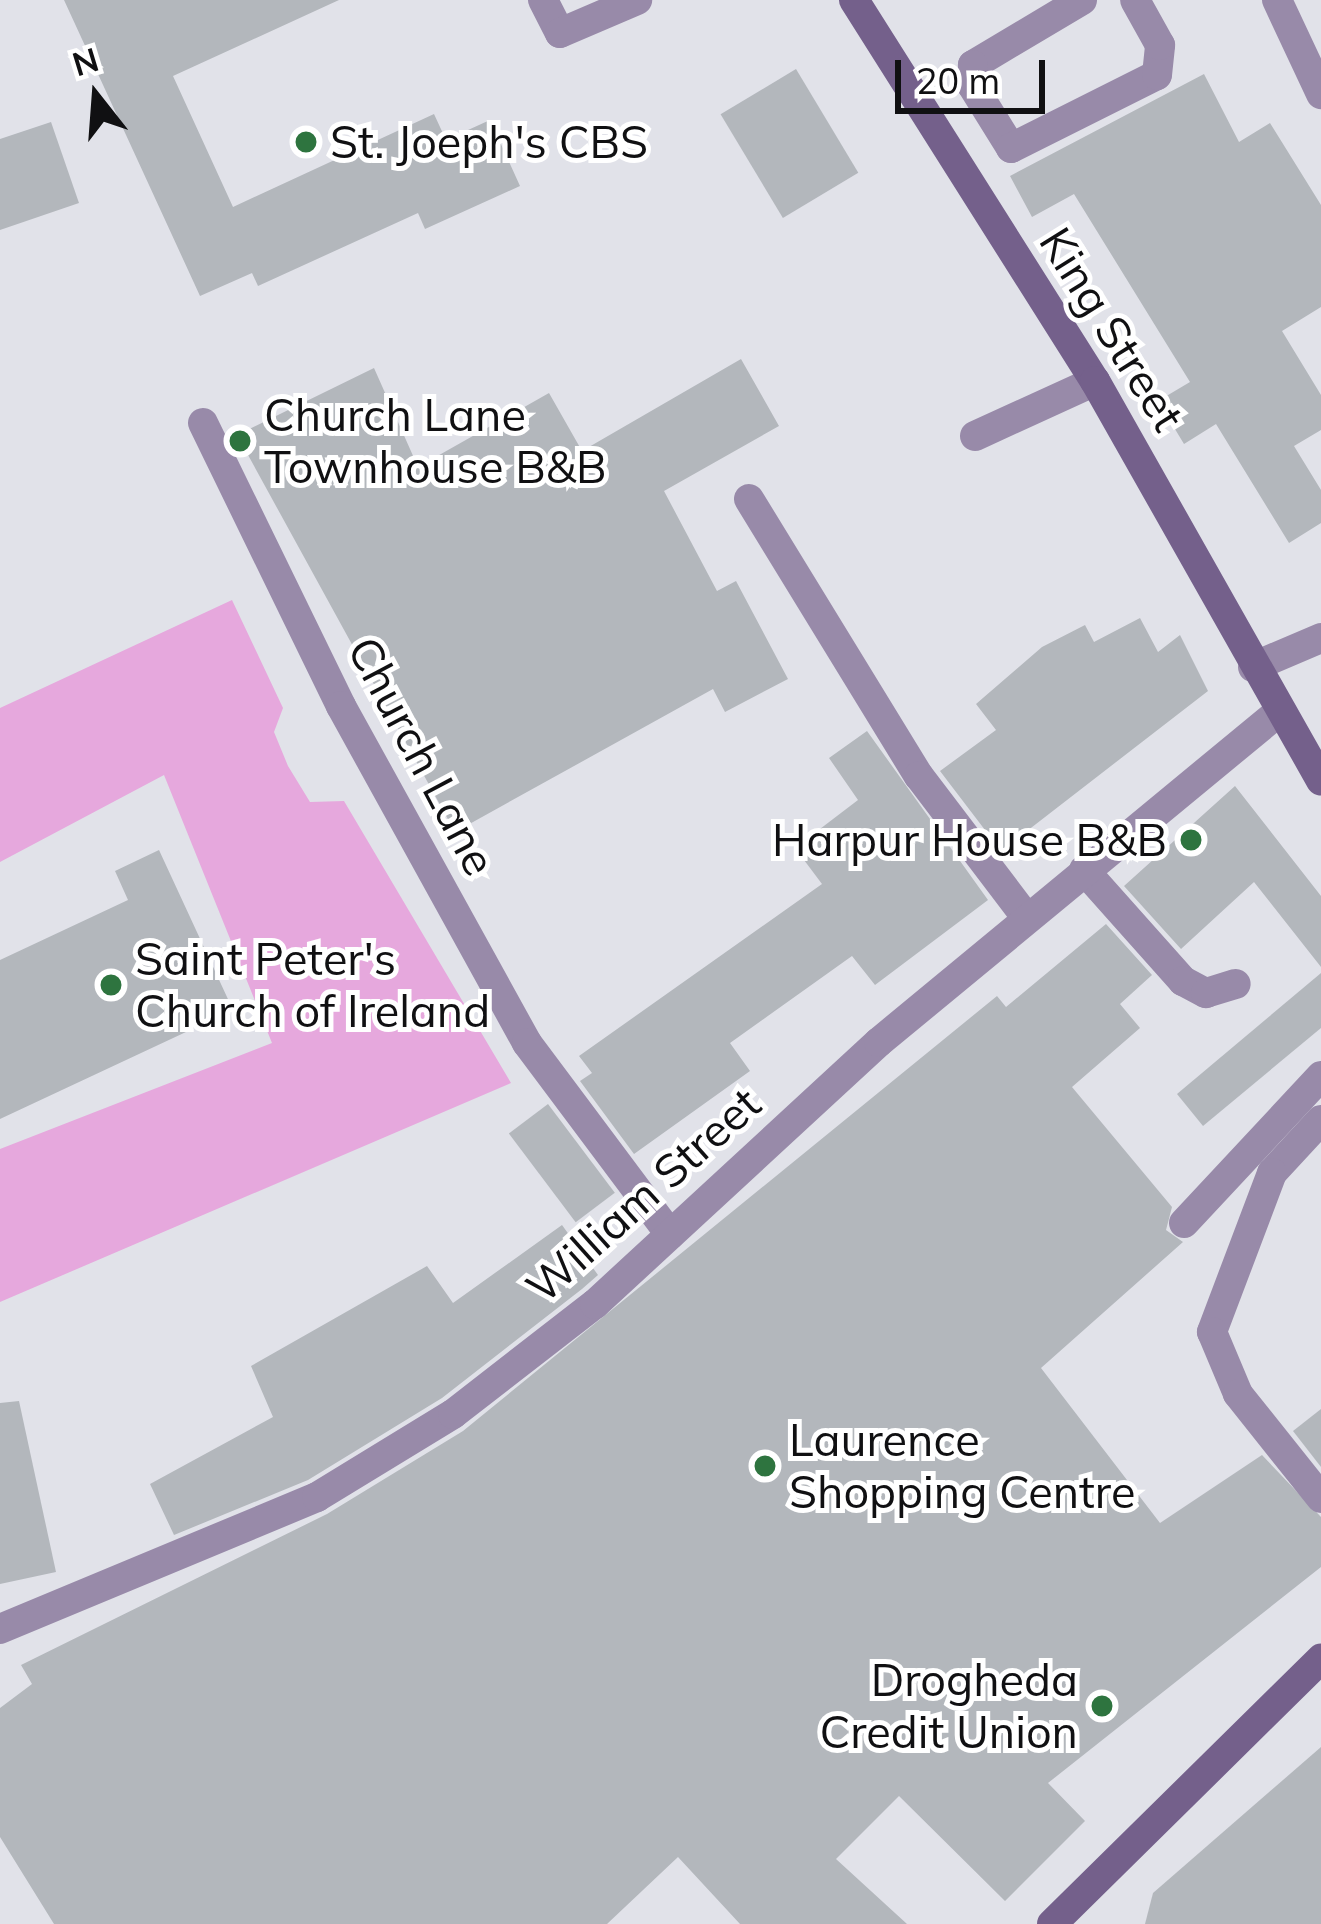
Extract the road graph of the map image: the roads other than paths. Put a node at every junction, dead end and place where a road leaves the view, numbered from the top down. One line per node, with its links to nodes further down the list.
1 (542, 0): 2 (street)
2 (637, 0)
3 (854, 0): 8 (street, King Street)
4 (1082, 0): 5 (street)
5 (1135, 0)
6 (1277, 0): 7 (street)
7 (1321, 94)
8 (1095, 381): 10 (street); 13 (street, King Street)
9 (203, 423): 22 (street, Church Lane)
10 (975, 436)
11 (749, 500): 17 (street)
12 (1321, 638): 13 (street)
13 (1252, 667): 14 (street, King Street)
14 (1275, 715): 15 (street, King Street); 16 (street, William Street)
15 (1321, 782)
16 (1084, 871): 17 (street, William Street); 18 (street)
17 (1026, 916): 22 (street, William Street)
18 (1236, 984)
19 (1321, 1076): 21 (street)
20 (1321, 1120): 23 (street)
21 (1184, 1223)
22 (670, 1234): 24 (street, William Street)
23 (1321, 1498)
24 (0, 1629)
25 (1321, 1659): 26 (street)
26 (1052, 1924)

